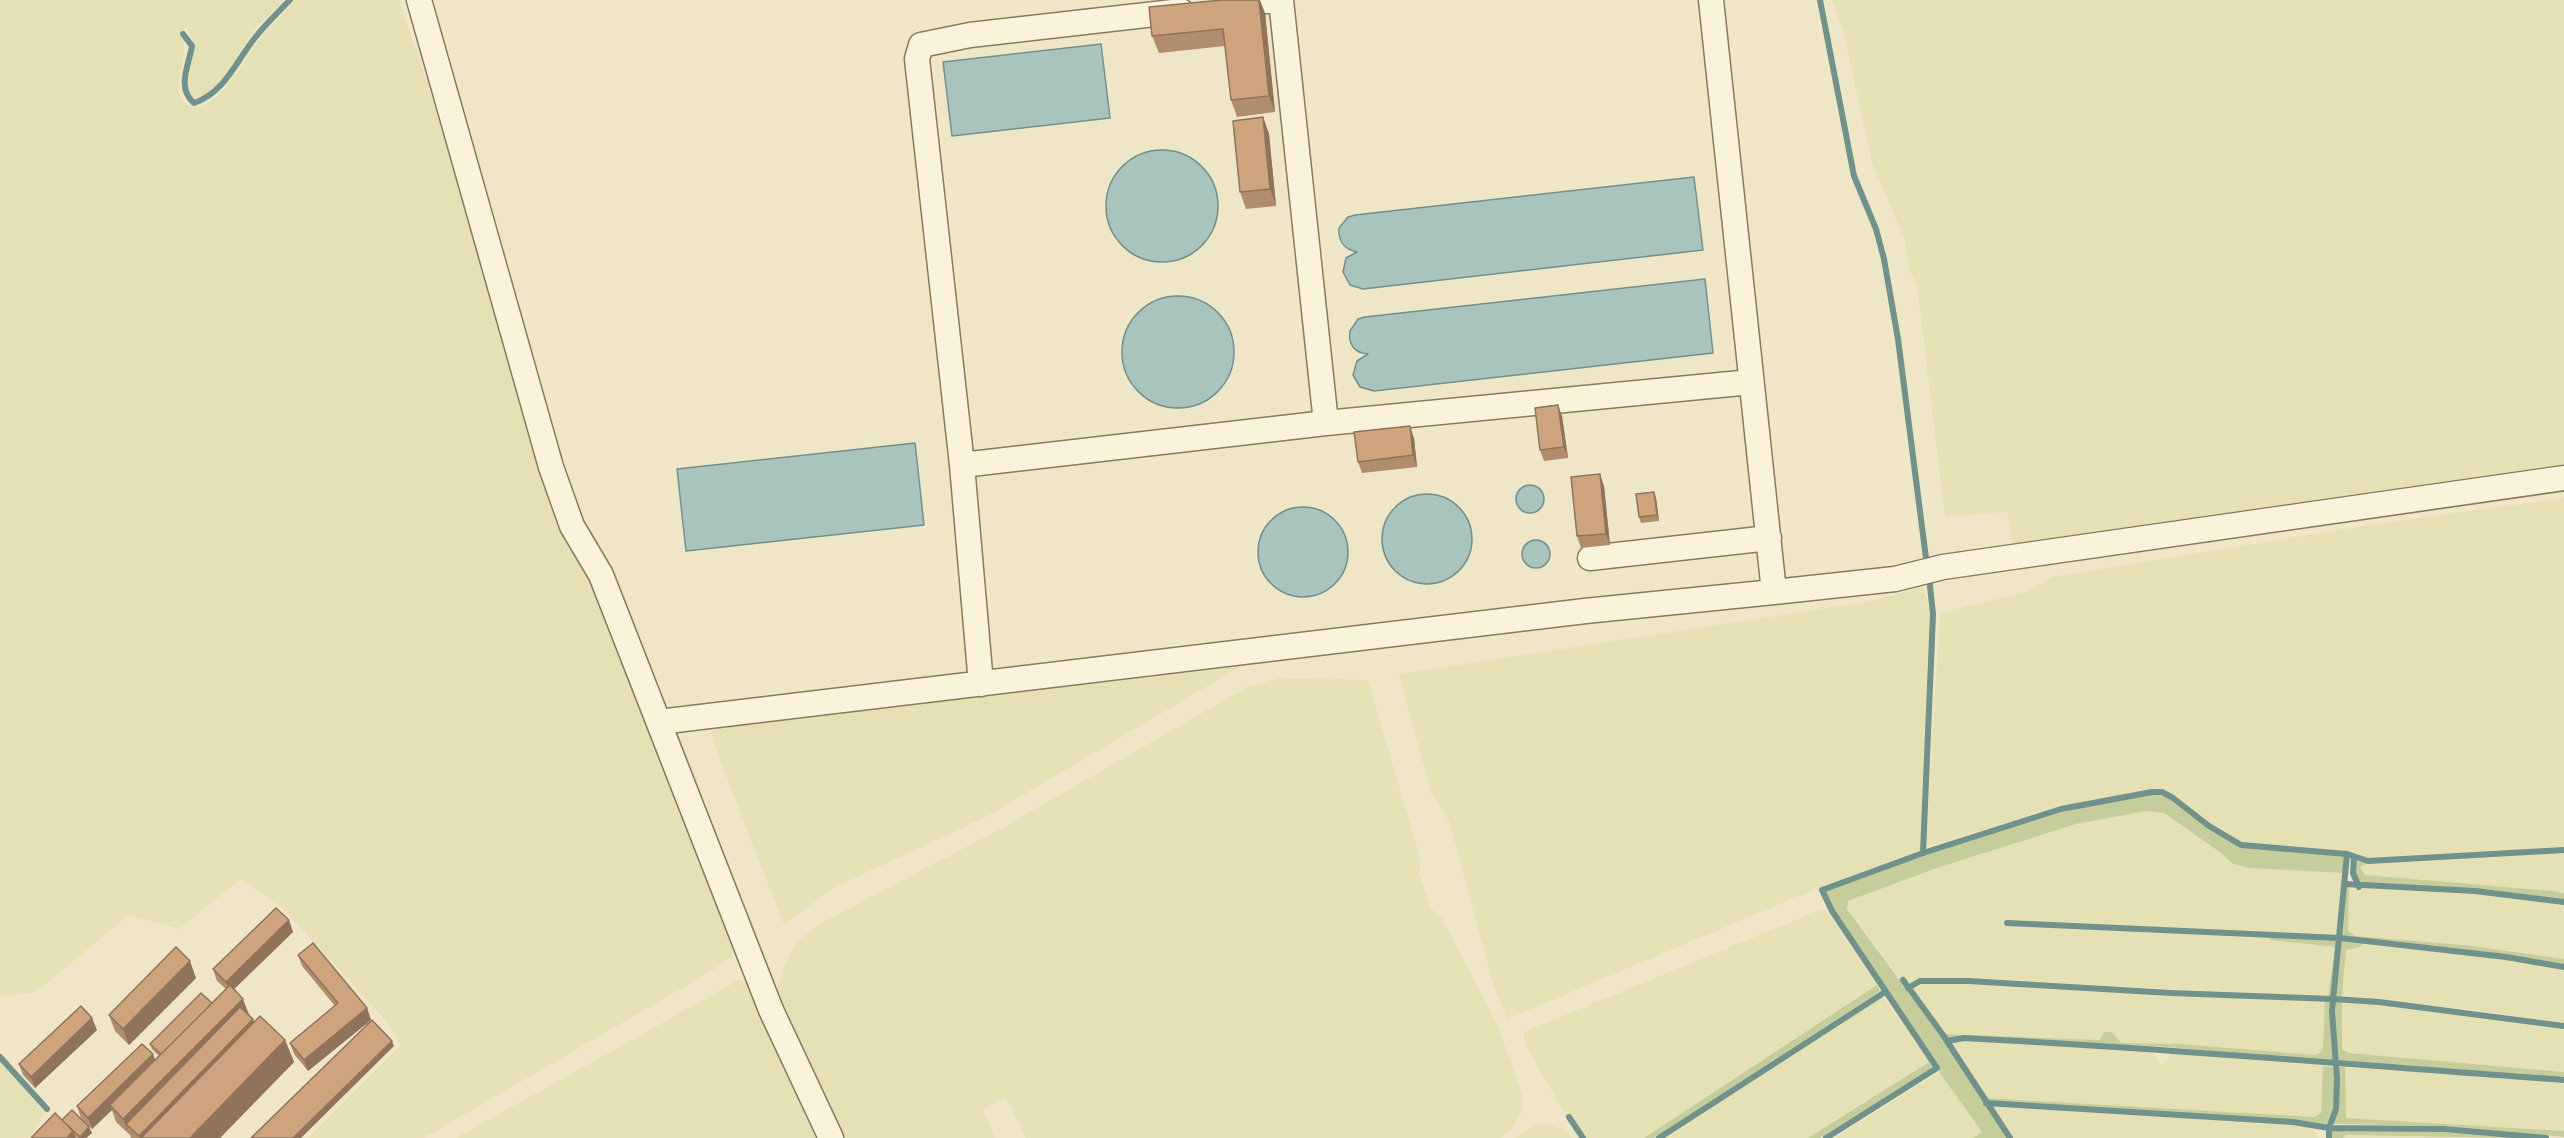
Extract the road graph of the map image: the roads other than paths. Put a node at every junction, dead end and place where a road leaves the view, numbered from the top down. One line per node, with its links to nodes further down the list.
1 (419, 0): 13 (street)
2 (1276, 0): 7 (street)
3 (1281, 0): 6 (street)
4 (1711, 0): 5 (street)
5 (1750, 382): 6 (street); 9 (street)
6 (1326, 423): 7 (street)
7 (962, 465): 12 (street)
8 (2564, 478): 11 (street)
9 (1769, 538): 10 (street); 11 (street)
10 (1590, 558)
11 (1774, 592): 12 (street)
12 (981, 684): 13 (street)
13 (659, 722): 14 (street)
14 (831, 1138)

